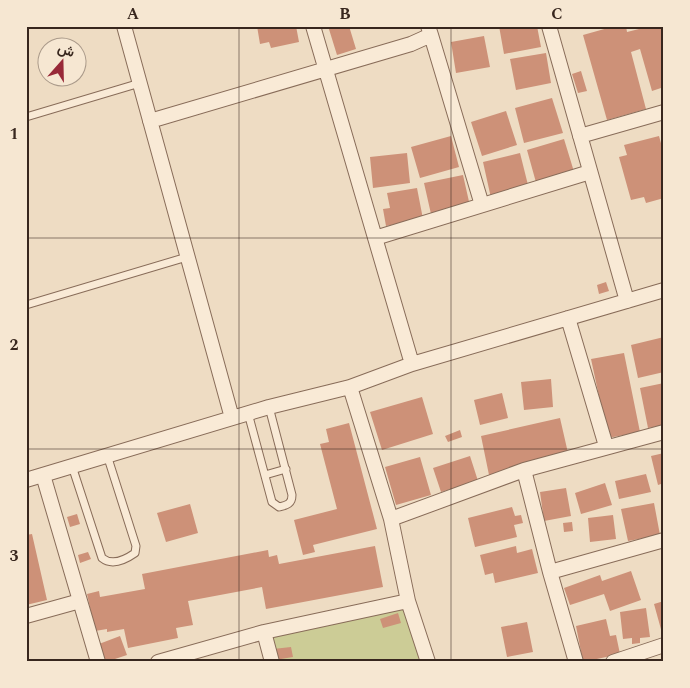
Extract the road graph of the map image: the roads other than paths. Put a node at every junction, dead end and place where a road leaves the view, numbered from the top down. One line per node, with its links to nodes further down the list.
1 (124, 26): 6 (street)
2 (313, 26): 5 (street)
3 (549, 26): 10 (street)
4 (430, 31): 5 (street); 12 (street)
5 (326, 69): 9 (street); 13 (street)
6 (140, 84): 8 (lane); 9 (street)
7 (664, 112): 10 (street)
8 (26, 117)
9 (150, 122): 14 (street)
10 (580, 136): 11 (street)
11 (590, 172): 12 (street); 16 (street)
12 (482, 205): 13 (street)
13 (375, 238): 19 (street)
14 (187, 256): 17 (lane); 23 (street)
15 (664, 290): 16 (street)
16 (627, 301): 18 (street)
17 (26, 305)
18 (568, 318): 19 (street); 25 (street)
19 (412, 364): 20 (street)
20 (350, 387): 21 (street); 33 (street)
21 (269, 407): 22 (street); 28 (lane)
22 (248, 413): 23 (street); 31 (lane)
23 (232, 418): 26 (street)
24 (664, 432): 25 (street)
25 (606, 446): 29 (street)
26 (107, 455): 27 (street); 27 (lane)
27 (72, 466): 30 (street)
28 (286, 469): 31 (lane); 31 (lane)
29 (524, 470): 33 (street); 35 (street)
30 (43, 474): 32 (street); 36 (street)
31 (265, 475)
32 (26, 480)
33 (391, 518): 37 (street)
34 (664, 540): 35 (street)
35 (550, 572): 45 (street)
36 (80, 601): 38 (street); 41 (street)
37 (408, 602): 39 (street); 44 (street)
38 (26, 616)
39 (264, 632): 42 (street); 43 (street)
40 (664, 645): 46 (street)
41 (98, 662)
42 (158, 662)
43 (272, 662)
44 (428, 662)
45 (576, 662)
46 (613, 662)

